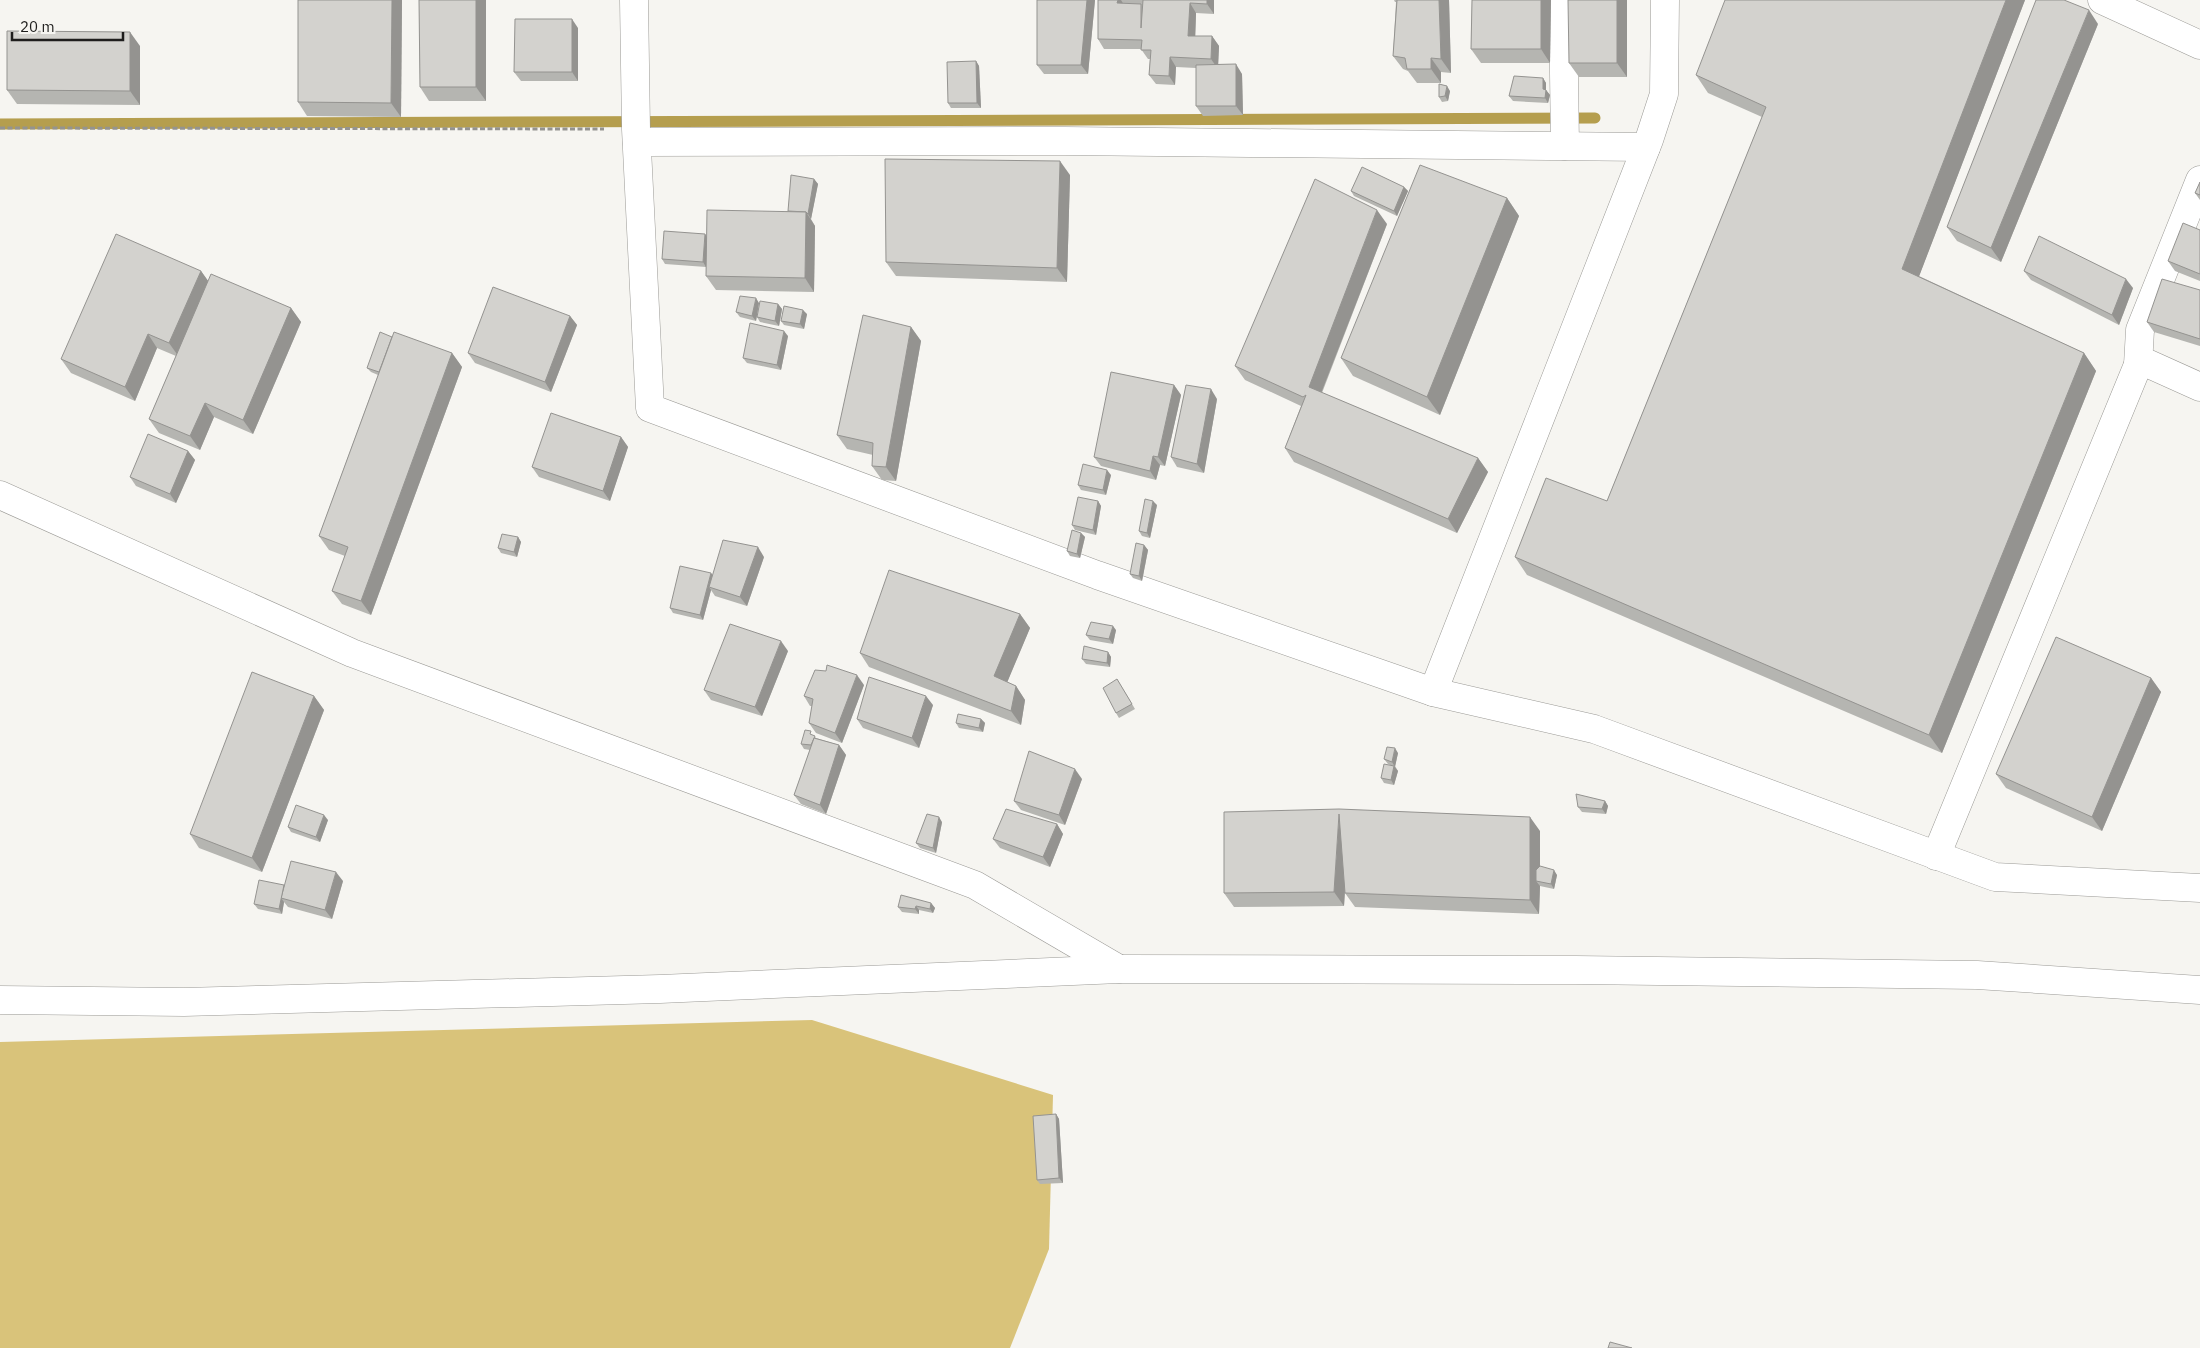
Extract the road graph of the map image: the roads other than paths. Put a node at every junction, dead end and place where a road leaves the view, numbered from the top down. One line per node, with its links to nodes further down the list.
1 (634, 0): 6 (street)
2 (1563, 0): 7 (street)
3 (1665, 0): 8 (street)
4 (2102, 0): 5 (street)
5 (2200, 45)
6 (637, 136): 7 (street); 13 (street)
7 (1565, 146): 8 (street)
8 (1646, 147): 13 (street)
9 (2200, 180): 10 (street)
10 (2138, 365): 11 (street); 14 (street)
11 (2200, 387)
12 (0, 494): 16 (street)
13 (1433, 692): 14 (street)
14 (1936, 856): 15 (street)
15 (2200, 888)
16 (1119, 969): 17 (street); 18 (street)
17 (2200, 990)
18 (0, 1000)

